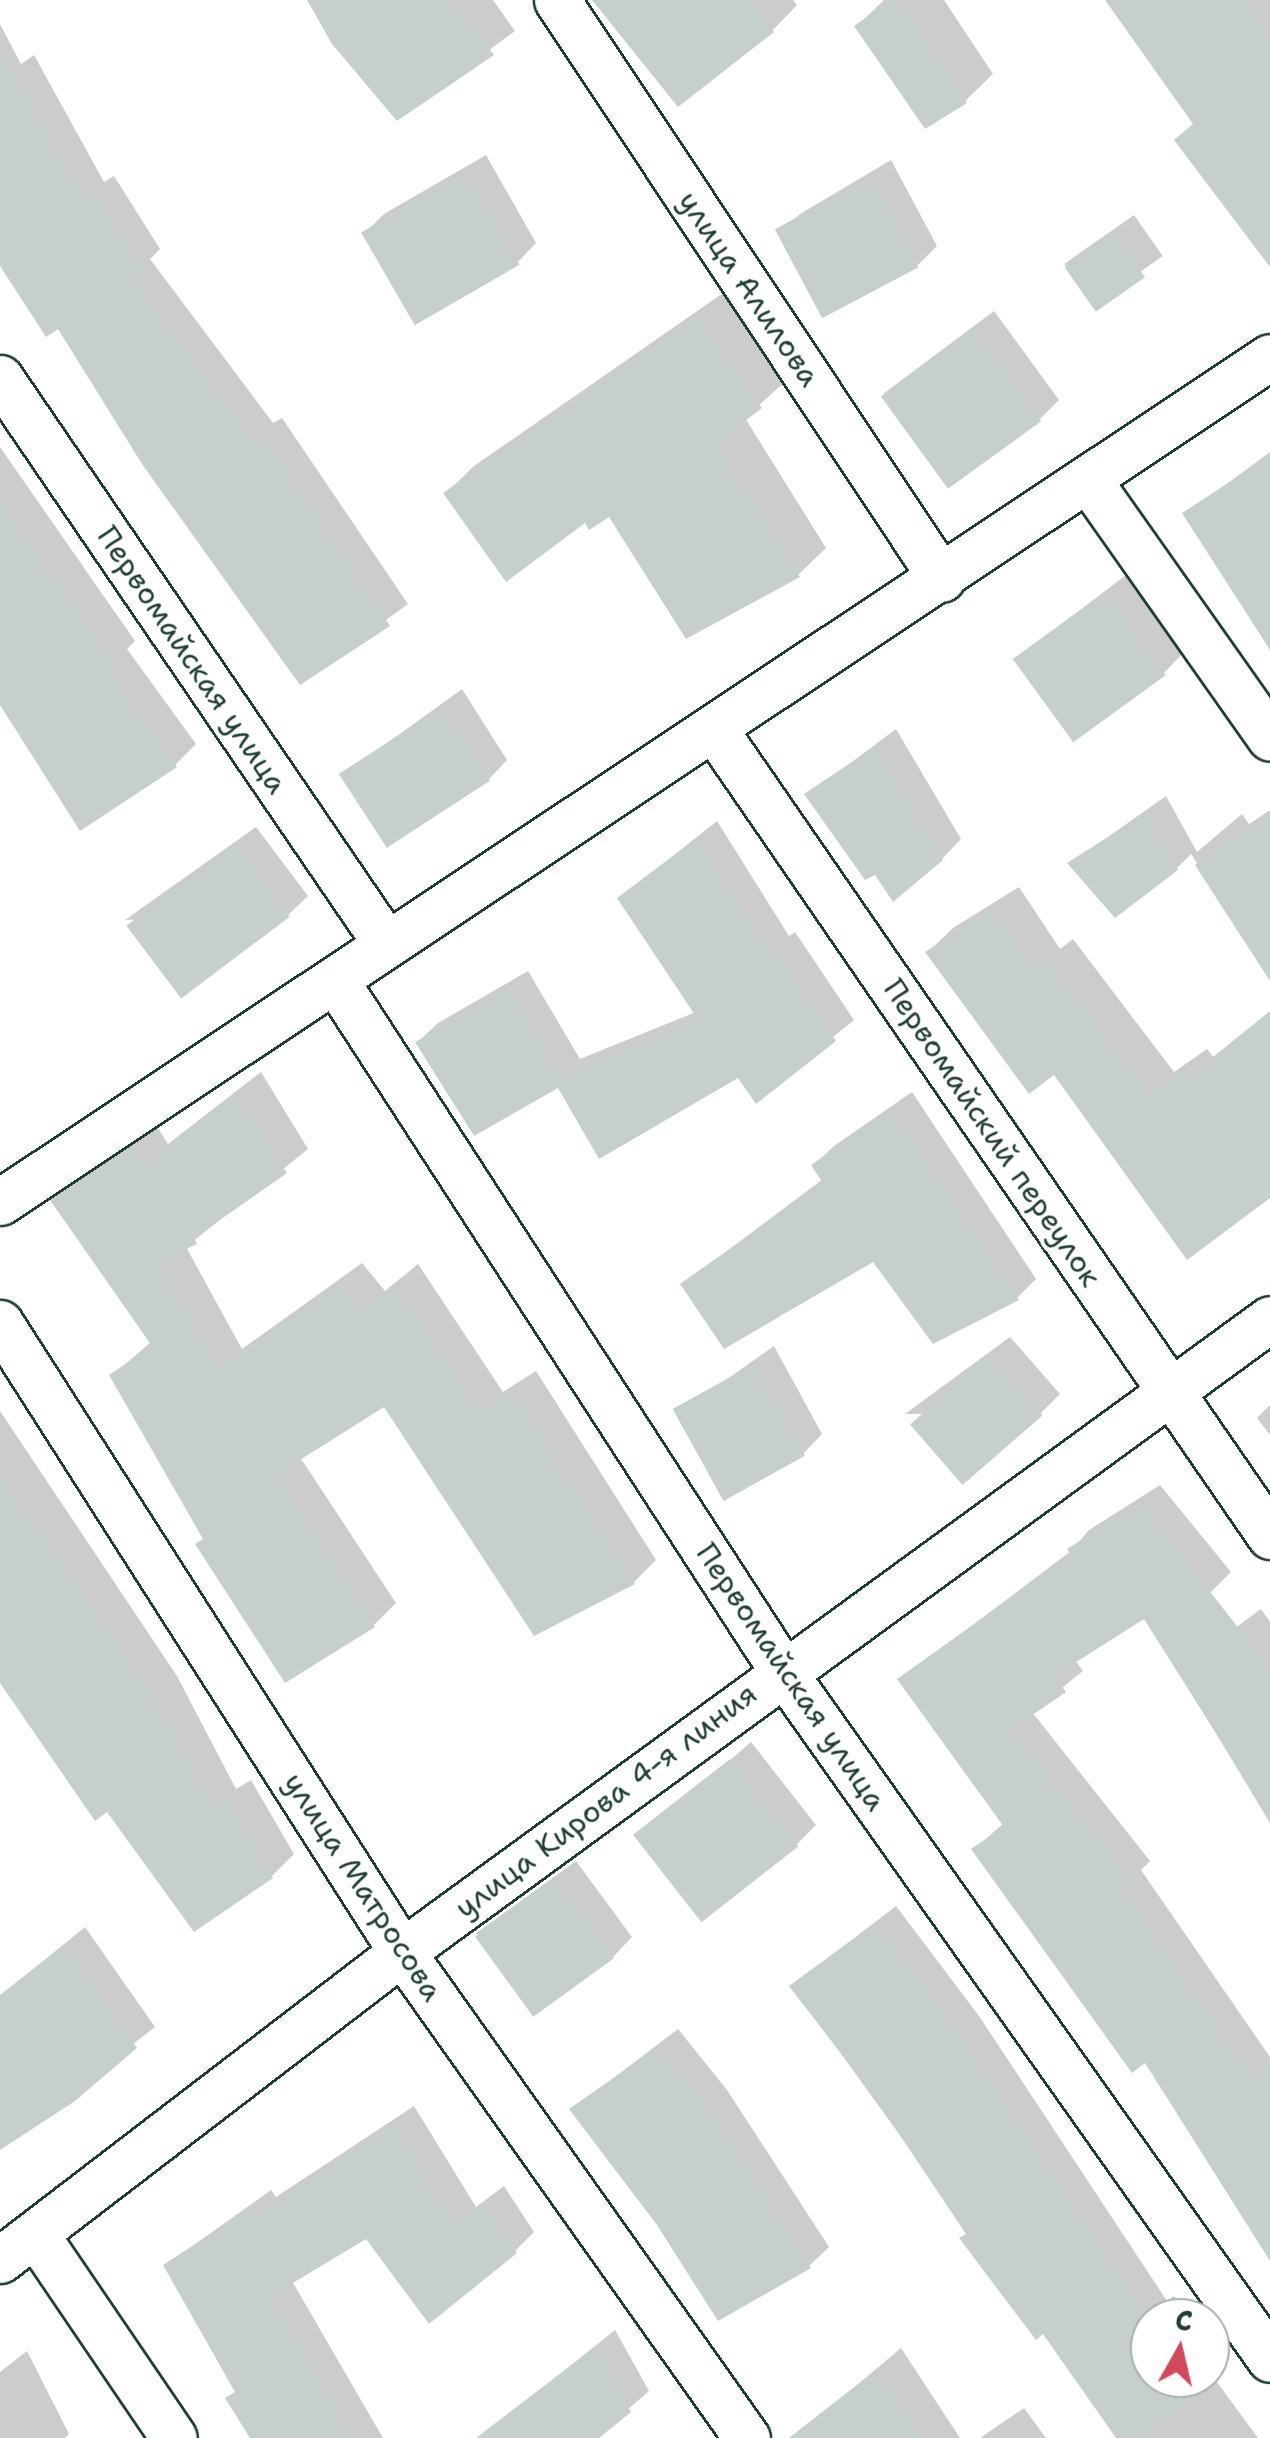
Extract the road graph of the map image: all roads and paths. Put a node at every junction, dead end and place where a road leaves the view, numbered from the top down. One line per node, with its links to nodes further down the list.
1 (557, 0): 5 (street, улица Алилова)
2 (1270, 357): 4 (street)
3 (0, 378): 8 (street, Первомайская улица)
4 (1088, 482): 5 (street); 7 (street)
5 (942, 579): 6 (street)
6 (714, 729): 8 (street); 13 (street, Первомайский переулок)
7 (1270, 738)
8 (385, 942): 9 (street)
9 (335, 980): 10 (street); 15 (street, Первомайская улица)
10 (0, 1202)
11 (1270, 1319): 13 (street, улица Кирова 4-я линия)
12 (0, 1323): 16 (street, улица Матросова)
13 (1168, 1390): 14 (street, Первомайский переулок); 15 (street, улица Кирова 4-я линия)
14 (1270, 1536)
15 (782, 1670): 16 (street, улица Кирова 4-я линия); 18 (street, Первомайская улица)
16 (402, 1952): 17 (street, улица Кирова 4-я линия); 20 (street, улица Матросова)
17 (18, 2248): 19 (street)
18 (1270, 2360)
19 (174, 2438)
20 (746, 2438)

